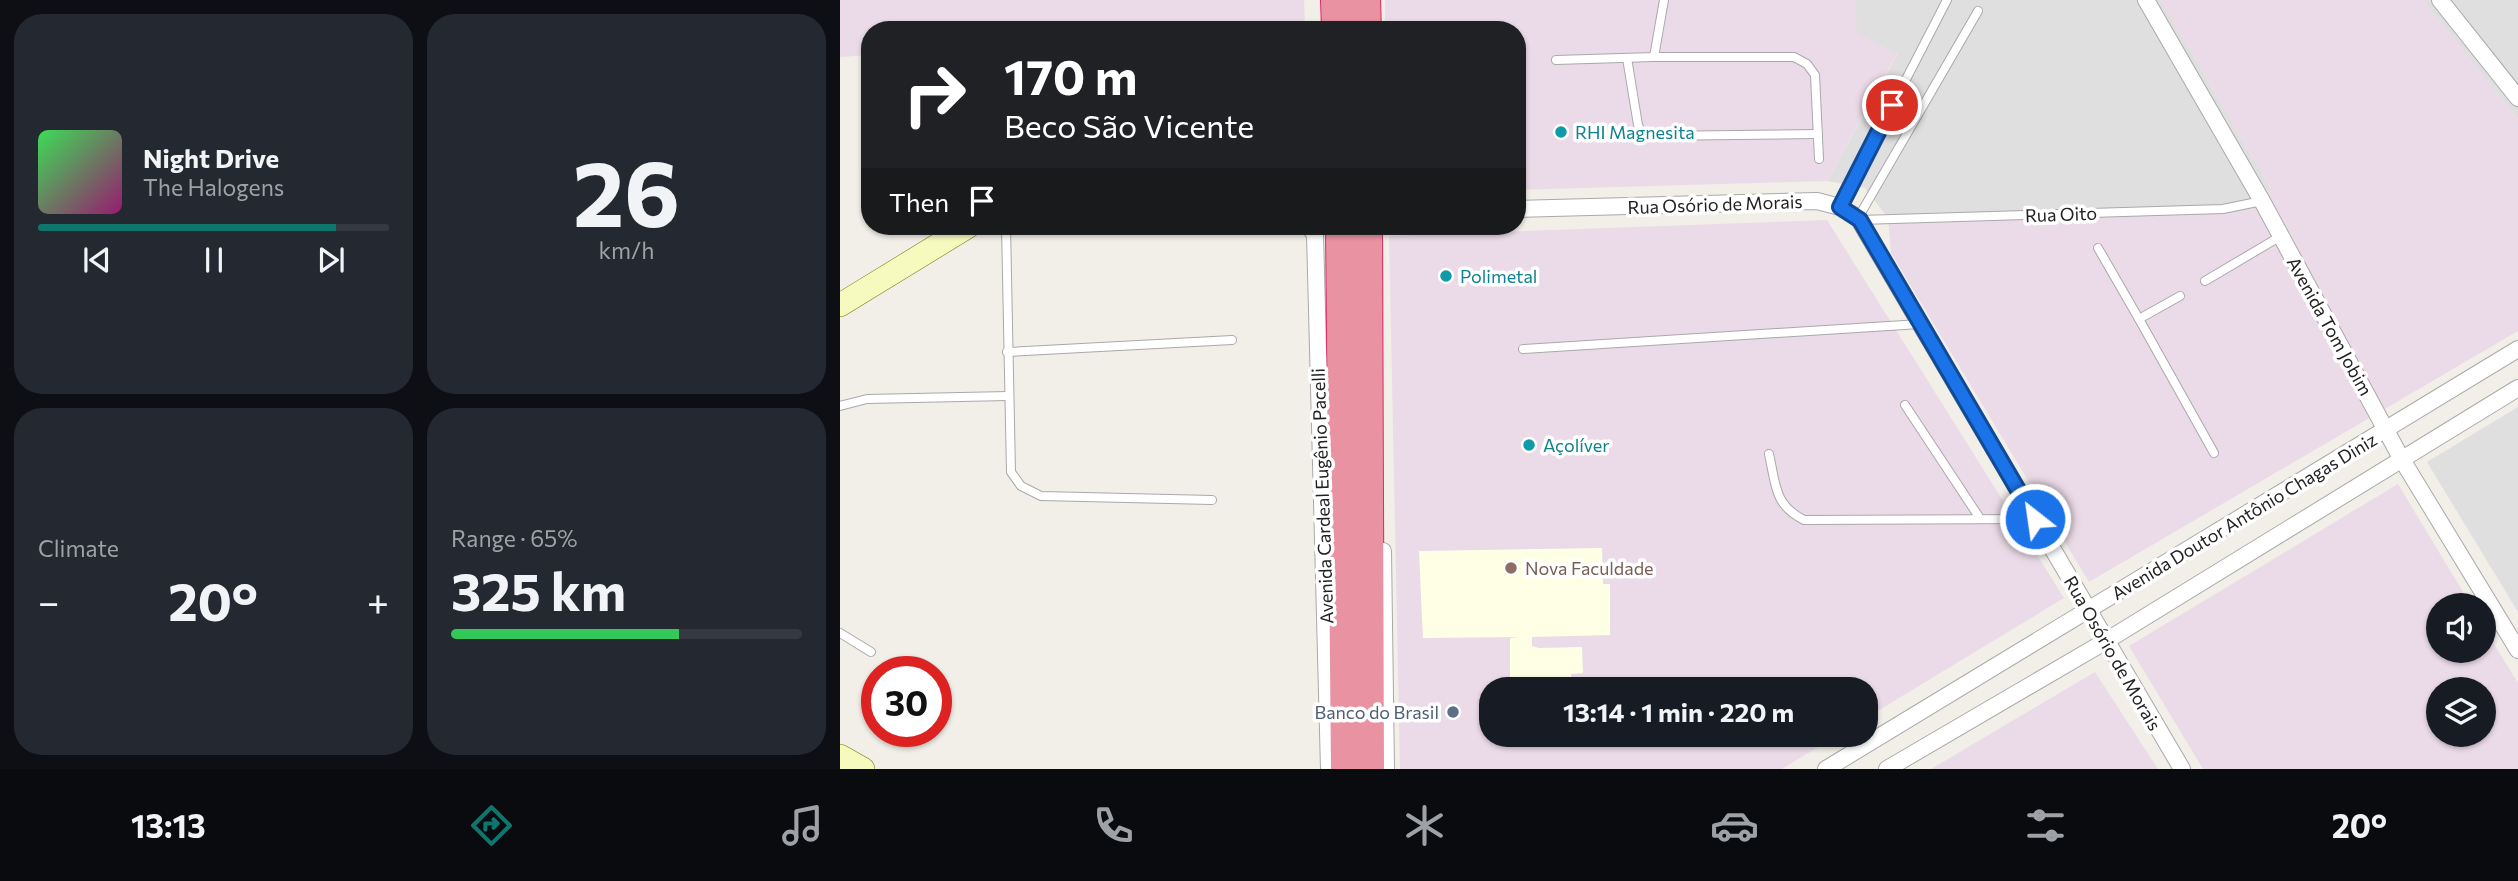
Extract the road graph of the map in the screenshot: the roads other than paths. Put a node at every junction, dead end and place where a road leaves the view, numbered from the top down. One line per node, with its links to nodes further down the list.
1 (1336, 0): 8 (highway)
2 (1365, 0): 9 (highway)
3 (1664, 0): 10 (lane)
4 (1947, 0): 17 (lane)
5 (2146, 0): 16 (street, Avenida Tom Jobim)
6 (2440, 0): 13 (street)
7 (1978, 11): 19 (lane)
8 (1337, 21)
9 (1366, 21)
10 (1654, 57): 11 (lane); 14 (lane)
11 (1627, 58): 12 (lane); 14 (lane)
12 (1556, 60)
13 (2518, 98)
14 (1818, 134): 15 (lane)
15 (1819, 159)
16 (2262, 201): 19 (lane, Rua Oito); 26 (street, Avenida Tom Jobim)
17 (1840, 207): 18 (street, Rua Osório de Morais); 19 (street, Rua Osório de Morais)
18 (1526, 209)
19 (1859, 219): 32 (street, Rua Osório de Morais)
20 (954, 235): 30 (street)
21 (1006, 235): 36 (lane)
22 (1315, 235): 55 (street, Avenida Cardeal Eugênio Pacelli)
23 (1341, 235): 56 (highway, Avenida Cardeal Eugênio Pacelli)
24 (1367, 235): 57 (highway)
25 (1382, 235): 58 (street)
26 (2281, 236): 28 (lane); 41 (street, Avenida Tom Jobim)
27 (2098, 248): 31 (lane)
28 (2205, 281)
29 (2180, 296): 31 (lane)
30 (840, 305)
31 (2139, 319): 42 (lane)
32 (1920, 324): 34 (lane); 47 (street, Rua Osório de Morais)
33 (1232, 340): 36 (lane)
34 (1523, 349)
35 (2518, 349): 41 (street, Avenida Doutor Antônio Chagas Diniz)
36 (1007, 352): 38 (lane)
37 (2518, 388): 44 (street, Avenida Doutor Antônio Chagas Diniz)
38 (1007, 396): 40 (lane); 45 (lane)
39 (1905, 405): 46 (lane)
40 (840, 407)
41 (2386, 429): 44 (street, Avenida Tom Jobim); 48 (street, Avenida Doutor Antônio Chagas Diniz)
42 (2214, 453)
43 (1769, 454): 46 (lane)
44 (2402, 458): 50 (street, Avenida Doutor Antônio Chagas Diniz); 51 (street, Avenida Tom Jobim)
45 (1212, 500)
46 (1979, 517): 47 (lane)
47 (2035, 519): 48 (street, Rua Osório de Morais)
48 (2089, 611): 50 (street, Rua Osório de Morais); 59 (street, Avenida Doutor Antônio Chagas Diniz)
49 (840, 633): 52 (lane)
50 (2106, 641): 60 (street, Avenida Doutor Antônio Chagas Diniz); 61 (street, Rua Osório de Morais)
51 (2518, 650)
52 (871, 652)
53 (840, 756): 54 (street)
54 (863, 769)
55 (1329, 769)
56 (1346, 769)
57 (1369, 769)
58 (1386, 769)
59 (1826, 769)
60 (1887, 769)
61 (2182, 769)

